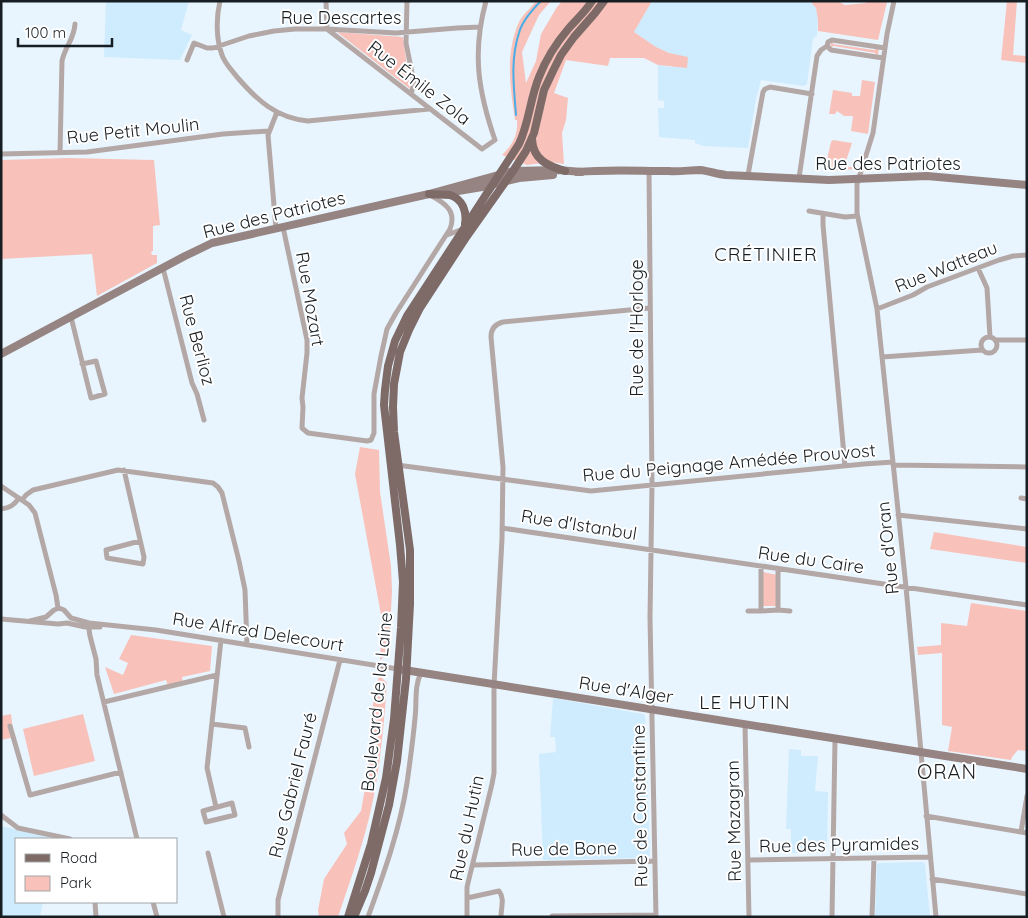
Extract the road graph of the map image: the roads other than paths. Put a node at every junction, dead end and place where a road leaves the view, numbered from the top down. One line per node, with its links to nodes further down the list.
1 (220, 1): 12 (street)
2 (326, 1): 10 (street)
3 (407, 1): 11 (street)
4 (486, 1): 9 (street)
5 (604, 1): 22 (main road, Boulevard de la Laine)
6 (894, 1): 14 (street, Rue d'Oran)
7 (591, 3): 29 (main road, Boulevard de la Laine)
8 (75, 24): 23 (street)
9 (480, 27): 11 (street, Rue Descartes); 19 (street, Rue Émile Zola)
10 (327, 29): 11 (street, Rue Descartes); 12 (street, Rue Descartes); 17 (street, Rue Émile Zola)
11 (406, 33): 17 (street)
12 (220, 46): 16 (street, Rue Descartes); 20 (street)
13 (827, 46): 14 (street); 15 (street); 18 (street)
14 (885, 48): 15 (street, Rue d'Oran)
15 (883, 58): 32 (street, Rue d'Oran)
16 (187, 60)
17 (411, 94): 19 (street, Rue Émile Zola)
18 (812, 94): 30 (street); 31 (street)
19 (430, 109): 20 (street)
20 (278, 112): 21 (street)
21 (268, 131): 23 (street, Rue Petit Moulin); 40 (street)
22 (532, 137): 26 (main road, Boulevard de la Laine); 27 (main road)
23 (60, 153): 24 (street, Rue Petit Moulin)
24 (1, 154)
25 (649, 170): 28 (street, Rue des Patriotes); 30 (street, Rue des Patriotes); 46 (street, Rue de l'Horloge)
26 (514, 171): 27 (street, Rue des Patriotes); 29 (street, Rue des Patriotes); 33 (main road, Boulevard de la Laine)
27 (566, 171): 28 (street, Rue des Patriotes)
28 (582, 172): 33 (street, Rue des Patriotes)
29 (500, 175): 33 (street); 34 (main road, Boulevard de la Laine); 36 (street, Rue des Patriotes)
30 (748, 175): 31 (street, Rue des Patriotes)
31 (799, 178): 32 (street, Rue des Patriotes)
32 (858, 178): 35 (street, Rue des Patriotes); 39 (street, Rue d'Oran)
33 (507, 180): 34 (street, Rue des Patriotes); 58 (main road, Boulevard de la Laine)
34 (493, 185): 36 (street, Rue des Patriotes); 41 (main road, Boulevard de la Laine)
35 (1027, 185)
36 (429, 194): 40 (street, Rue des Patriotes); 41 (main road); 42 (street)
37 (809, 211): 38 (street)
38 (823, 214): 39 (street); 59 (street)
39 (857, 216): 47 (street, Rue d'Oran)
40 (279, 228): 42 (street, Rue Mozart); 44 (street, Rue des Patriotes)
41 (463, 229): 42 (street); 57 (main road, Boulevard de la Laine)
42 (446, 235)
43 (1027, 255): 45 (street, Rue Watteau)
44 (163, 268): 48 (street, Rue des Patriotes); 55 (street, Rue Berlioz)
45 (978, 268): 47 (street, Rue Watteau); 49 (street)
46 (650, 308): 62 (street, Rue du Hutin); 63 (street, Rue de l'Horloge)
47 (878, 309): 53 (street, Rue d'Oran)
48 (71, 317): 52 (street, Rue des Patriotes); 54 (street)
49 (992, 338): 50 (street); 51 (street); 51 (street)
50 (1027, 340)
51 (982, 350): 53 (street)
52 (1, 354)
53 (882, 357): 56 (street, Rue d'Oran)
54 (82, 364): 54 (street)
55 (204, 420)
56 (893, 464): 59 (street, Rue du Peignage Amédée Prouvost); 60 (street, Rue du Peignage Amédée Prouvost); 67 (street, Rue d'Oran)
57 (390, 465): 58 (street, Rue du Peignage Amédée Prouvost); 91 (main road, Boulevard de la Laine)
58 (399, 465): 62 (street, Rue du Peignage Amédée Prouvost); 91 (main road, Boulevard de la Laine)
59 (845, 466): 63 (street, Rue du Peignage Amédée Prouvost)
60 (1027, 467)
61 (124, 470): 65 (street); 70 (street); 89 (street)
62 (503, 480): 63 (street, Rue du Peignage Amédée Prouvost); 68 (street, Rue du Hutin)
63 (652, 485): 71 (street, Rue de Constantine)
64 (1, 486): 65 (street)
65 (20, 499): 66 (street); 76 (street)
66 (1, 509)
67 (898, 515): 69 (street); 74 (street, Rue d'Oran)
68 (502, 528): 71 (street, Rue d'Istanbul); 94 (street, Rue du Hutin)
69 (1027, 529)
70 (140, 541): 70 (street)
71 (651, 550): 72 (street, Rue du Caire); 96 (street, Rue de Constantine)
72 (761, 566): 73 (street, Rue du Caire); 79 (street)
73 (778, 569): 74 (street, Rue du Caire); 77 (street)
74 (906, 587): 75 (street, Rue du Caire); 102 (street, Rue d'Oran)
75 (1027, 605)
76 (58, 608): 81 (street); 82 (street)
77 (778, 610): 79 (street); 80 (street)
78 (748, 611): 79 (street)
79 (761, 611)
80 (790, 611)
81 (52, 613): 84 (street); 85 (street)
82 (66, 614): 86 (street); 87 (street, Rue Alfred Delecourt)
83 (1, 620): 84 (street)
84 (30, 621): 85 (street)
85 (56, 624): 86 (street)
86 (62, 624): 87 (street, Rue Alfred Delecourt)
87 (88, 625): 88 (street, Rue Alfred Delecourt); 95 (street)
88 (220, 640): 89 (street, Rue Alfred Delecourt); 93 (street)
89 (247, 645): 90 (street, Rue Alfred Delecourt)
90 (340, 660): 91 (street, Rue Alfred Delecourt); 129 (street, Rue Gabriel Fauré)
91 (402, 669): 92 (street, Rue d'Alger); 130 (main road, Boulevard de la Laine); 131 (main road, Boulevard de la Laine)
92 (421, 673): 94 (street, Rue d'Alger); 132 (street)
93 (217, 674): 95 (street); 97 (street)
94 (494, 685): 96 (street, Rue d'Alger); 118 (street, Rue du Hutin)
95 (104, 702): 104 (street)
96 (652, 710): 98 (street, Rue d'Alger); 117 (street, Rue de Constantine)
97 (212, 724): 101 (street); 106 (street)
98 (746, 725): 100 (street, Rue d'Alger); 116 (street, Rue Mazagran)
99 (10, 726): 104 (street)
100 (835, 739): 102 (street, Rue d'Alger); 115 (street)
101 (250, 747)
102 (921, 752): 103 (street, Rue d'Alger); 108 (street, Rue d'Oran)
103 (1027, 769)
104 (121, 772): 111 (street)
105 (1027, 796): 109 (street)
106 (216, 807): 106 (street)
107 (1, 815): 110 (street)
108 (926, 816): 109 (street); 113 (street, Rue d'Oran)
109 (1024, 832)
110 (65, 838)
111 (137, 838)
112 (208, 853): 128 (street)
113 (930, 857): 114 (street, Rue des Pyramides); 119 (street, Rue d'Oran)
114 (874, 858): 115 (street, Rue des Pyramides); 137 (street)
115 (833, 859): 116 (street, Rue des Pyramides); 136 (street)
116 (748, 860): 135 (street, Rue Mazagran)
117 (655, 861): 118 (street, Rue de Bone); 125 (street, Rue de Constantine)
118 (473, 865): 121 (street, Rue du Hutin)
119 (932, 879): 120 (street); 138 (street, Rue d'Oran)
120 (1027, 894)
121 (467, 898): 133 (street, Rue du Hutin); 134 (street)
122 (95, 903): 126 (street)
123 (153, 903): 127 (street)
124 (552, 916): 125 (street)
125 (656, 916)
126 (96, 917)
127 (157, 917)
128 (224, 917)
129 (278, 917)
130 (346, 917)
131 (355, 917)
132 (368, 917)
133 (467, 917)
134 (501, 917)
135 (749, 917)
136 (832, 917)
137 (872, 917)
138 (936, 917)

